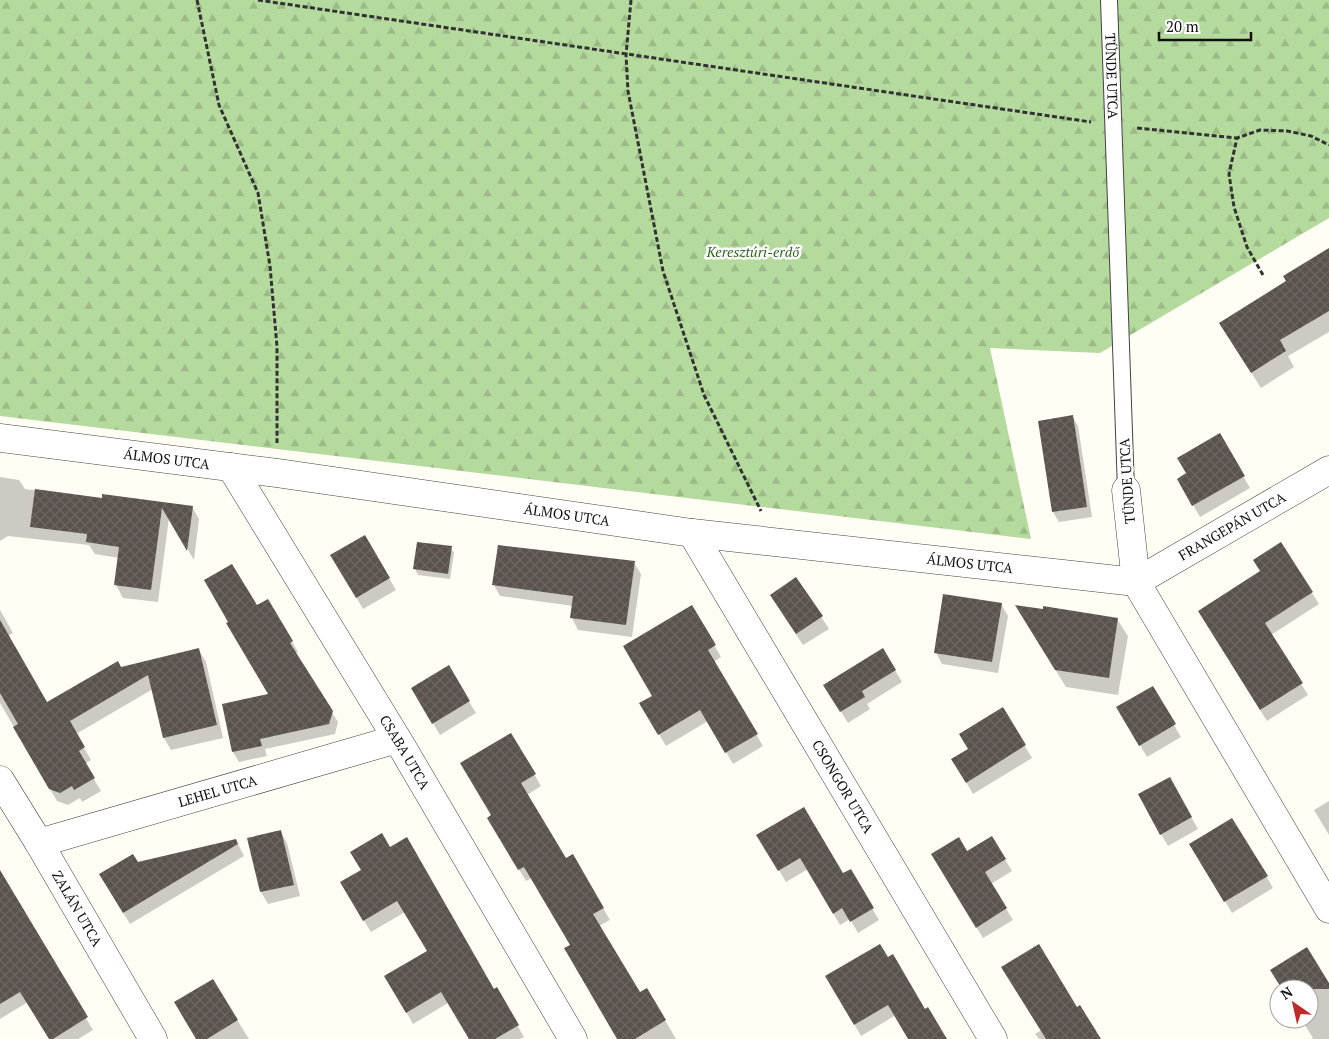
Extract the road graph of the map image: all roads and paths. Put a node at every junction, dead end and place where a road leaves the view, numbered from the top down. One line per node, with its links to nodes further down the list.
1 (197, 0): 13 (path)
2 (258, 0): 5 (path)
3 (631, 0): 5 (path)
4 (1109, 0): 6 (lane, TÜNDE UTCA)
5 (626, 55): 6 (path); 16 (path)
6 (1114, 126): 7 (path); 14 (lane, TÜNDE UTCA)
7 (1237, 138): 8 (path); 9 (path)
8 (1329, 145)
9 (1263, 275)
10 (0, 438): 11 (street, ÁLMOS UTCA)
11 (231, 467): 13 (street, ÁLMOS UTCA); 18 (street, CSABA UTCA)
12 (1329, 470): 17 (street, FRANGEPÁN UTCA)
13 (277, 473): 15 (street, ÁLMOS UTCA)
14 (1126, 490): 17 (street, TÜNDE UTCA)
15 (692, 533): 16 (street, ÁLMOS UTCA); 24 (street, CSONGOR UTCA)
16 (777, 542): 17 (street, ÁLMOS UTCA)
17 (1136, 582): 21 (street, TÜNDE UTCA)
18 (397, 739): 20 (street, LEHEL UTCA); 23 (street, CSABA UTCA)
19 (2, 787): 20 (street, ZALÁN UTCA)
20 (39, 843): 22 (street, ZALÁN UTCA)
21 (1329, 909)
22 (153, 1039)
23 (573, 1039)
24 (994, 1039)

